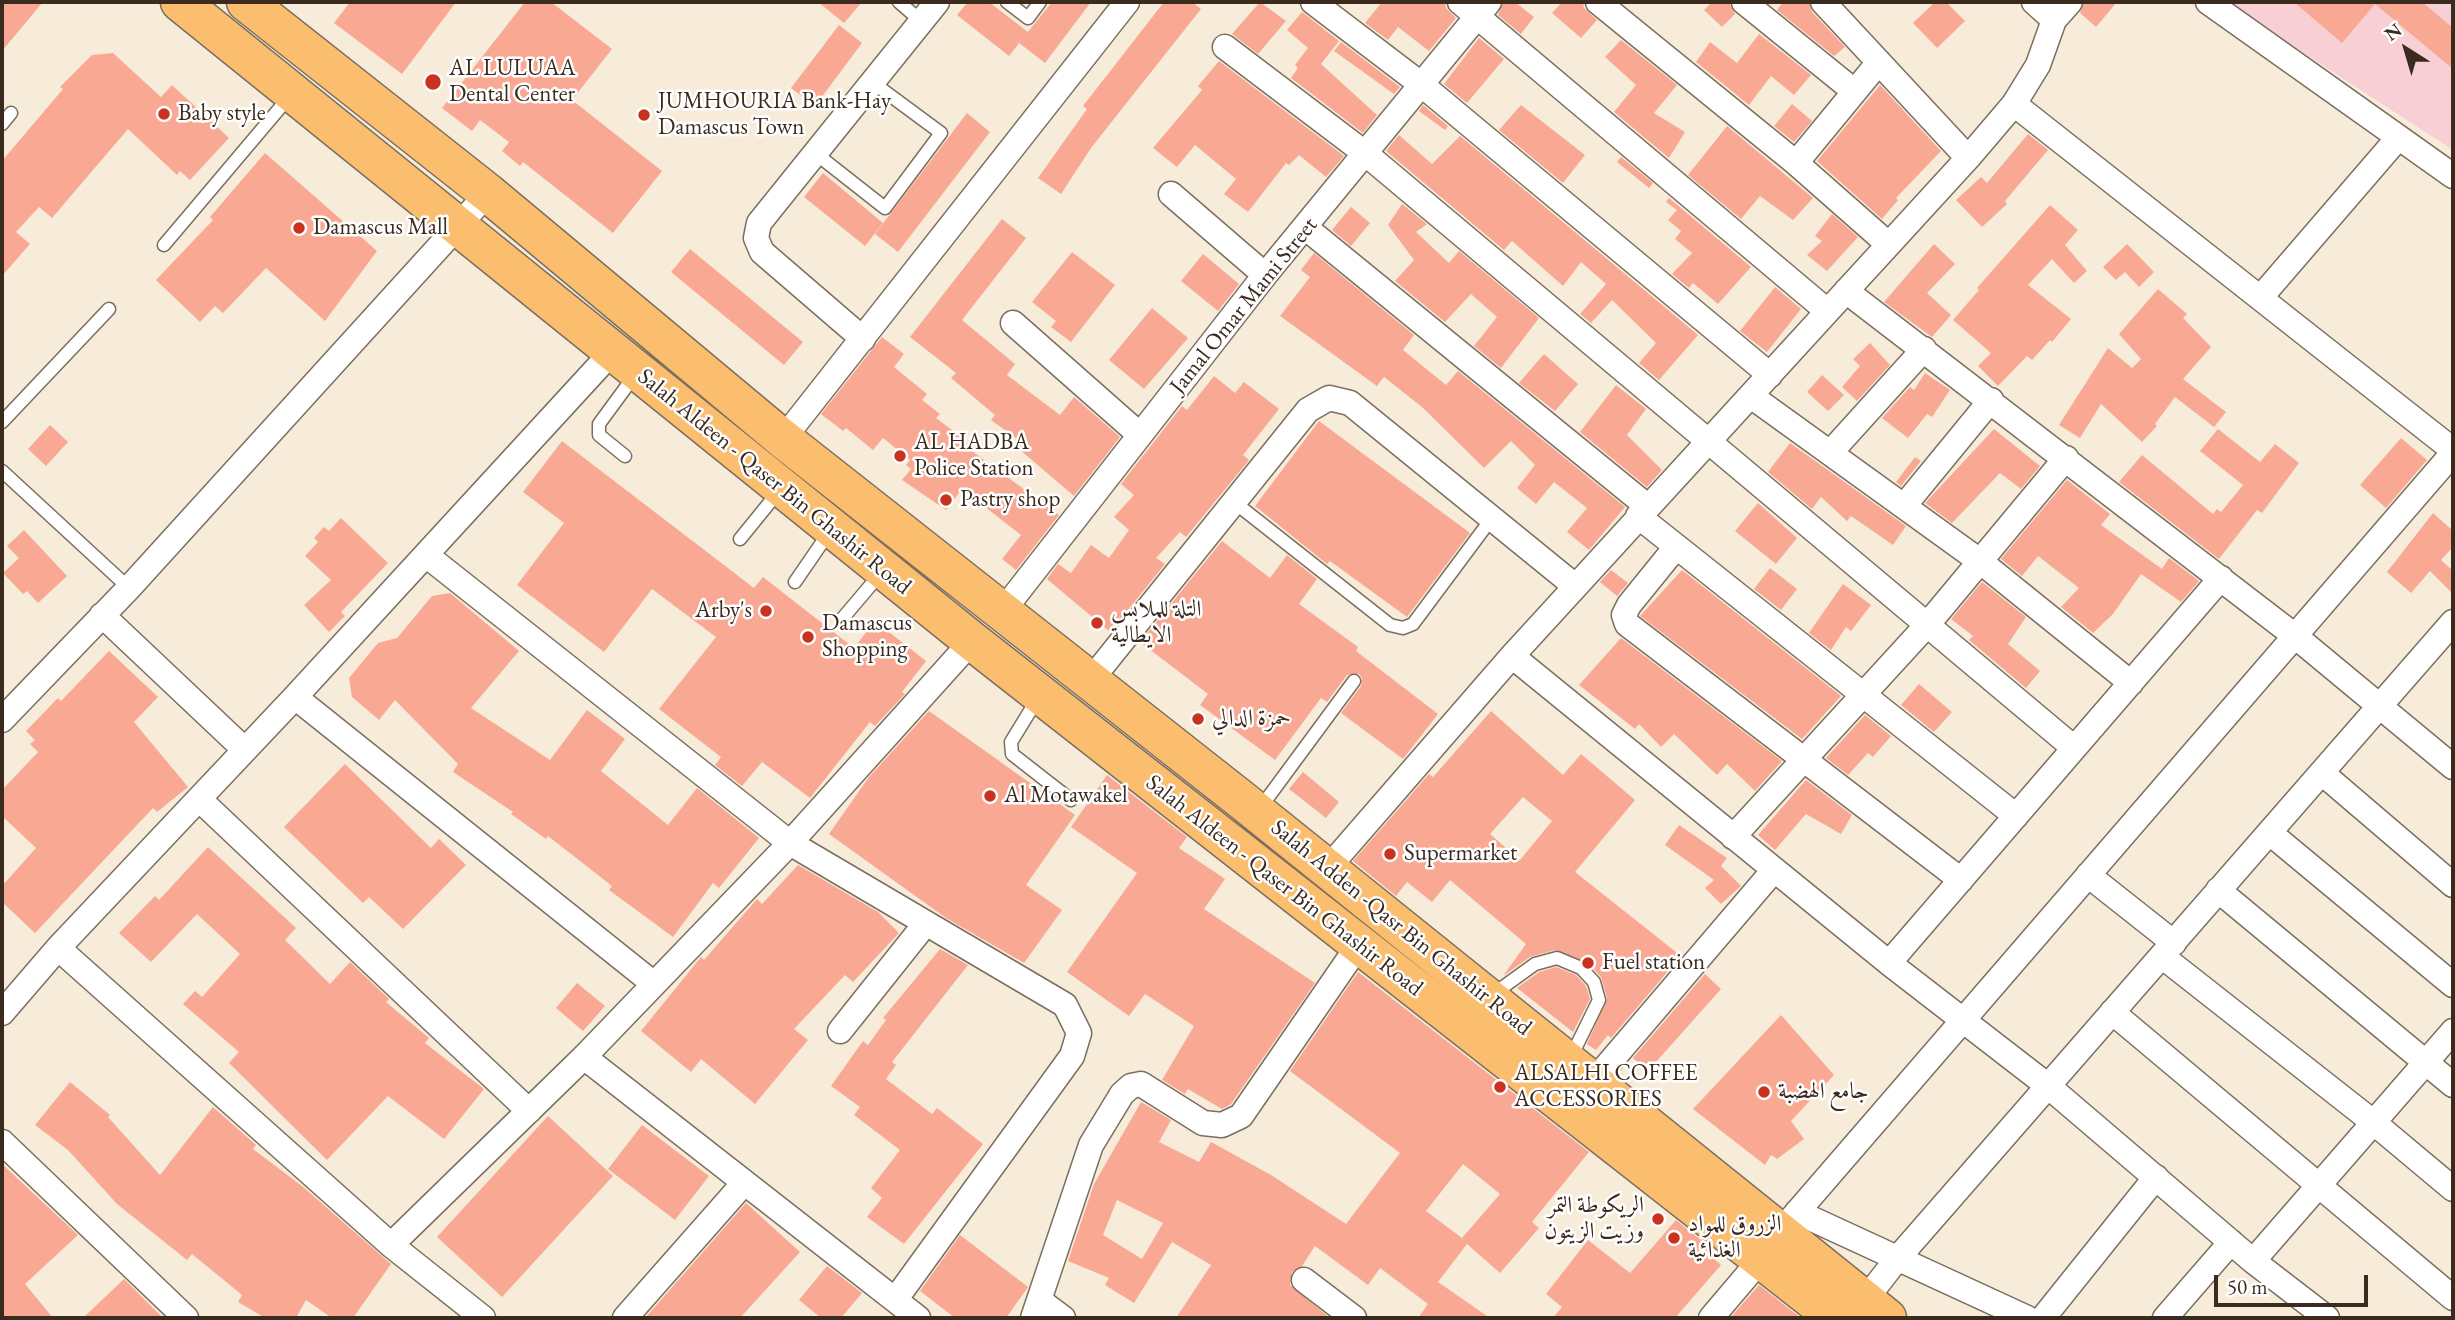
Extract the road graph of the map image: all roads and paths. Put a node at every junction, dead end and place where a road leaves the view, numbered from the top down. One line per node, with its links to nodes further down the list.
1 (180, 2): 21 (highway, Salah Aldeen - Qaser Bin Ghashir Road)
2 (246, 2): 31 (highway, Salah Aldeen - Qaser Bin Ghashir Road)
3 (900, 2): 14 (lane)
4 (1007, 2): 5 (lane)
5 (1040, 2)
6 (1127, 2): 43 (street)
7 (1313, 2): 19 (street)
8 (1598, 2): 29 (street)
9 (1744, 2): 20 (street)
10 (1823, 2): 17 (street)
11 (2034, 2): 15 (street)
12 (2208, 2): 25 (street)
13 (1475, 6): 19 (street, Jamal Omar Mami Street); 41 (street)
14 (929, 11): 18 (street)
15 (2062, 11): 22 (street)
16 (1225, 47): 27 (street)
17 (1879, 62): 20 (street); 28 (street)
18 (872, 82): 26 (street); 26 (lane)
19 (1422, 85): 27 (street, Jamal Omar Mami Street); 46 (street)
20 (1854, 91): 29 (street)
21 (293, 93): 33 (highway, Salah Aldeen - Qaser Bin Ghashir Road); 36 (lane)
22 (2014, 104): 28 (street); 39 (street)
23 (11, 113): 24 (lane)
24 (2, 124)
25 (2398, 138): 30 (street); 39 (street)
26 (815, 153): 43 (street)
27 (1366, 154): 34 (street, Jamal Omar Mami Street); 52 (street)
28 (1968, 158): 35 (street)
29 (1796, 163): 35 (street)
30 (2453, 176)
31 (488, 193): 33 (street); 51 (highway, Salah Aldeen - Qaser Bin Ghashir Road)
32 (1171, 194): 37 (street)
33 (458, 226): 45 (highway, Salah Aldeen - Qaser Bin Ghashir Road); 72 (street)
34 (1307, 228): 37 (street, Jamal Omar Mami Street); 61 (street)
35 (1888, 244): 38 (street)
36 (164, 246)
37 (1265, 275): 50 (street, Jamal Omar Mami Street)
38 (1846, 291): 41 (street); 44 (street)
39 (2261, 297): 53 (street)
40 (109, 309): 49 (lane)
41 (1826, 310): 46 (street)
42 (1013, 323): 50 (street)
43 (863, 339): 51 (street)
44 (1924, 349): 48 (street); 54 (street)
45 (625, 362): 55 (lane); 58 (highway, Salah Aldeen - Qaser Bin Ghashir Road); 66 (street)
46 (1770, 375): 47 (street)
47 (1751, 396): 52 (street); 54 (street)
48 (1991, 400): 56 (street); 60 (street)
49 (2, 422)
50 (1140, 435): 73 (street, Jamal Omar Mami Street)
51 (783, 439): 73 (highway, Salah Aldeen - Qaser Bin Ghashir Road)
52 (1708, 443): 61 (street); 76 (street)
53 (2453, 452): 77 (street)
54 (1830, 453): 60 (street)
55 (625, 456)
56 (2066, 458): 67 (street); 69 (street)
57 (2, 471): 72 (lane)
58 (782, 488): 63 (highway, Salah Aldeen - Qaser Bin Ghashir Road); 64 (lane)
59 (1234, 502): 62 (street); 62 (lane); 81 (street)
60 (1904, 506): 67 (street)
61 (1643, 511): 65 (street); 71 (street)
62 (1492, 519): 71 (street)
63 (832, 528): 68 (highway, Salah Aldeen - Qaser Bin Ghashir Road); 70 (lane)
64 (740, 540)
65 (1676, 547): 85 (street); 91 (street)
66 (426, 555): 86 (street); 100 (street)
67 (1981, 562): 76 (street); 83 (street)
68 (884, 570): 75 (lane); 79 (highway, Salah Aldeen - Qaser Bin Ghashir Road)
69 (2221, 578): 77 (street); 83 (street)
70 (795, 582)
71 (1575, 586): 80 (street)
72 (129, 588): 74 (street)
73 (1002, 612): 81 (highway, Salah Aldeen - Qaser Bin Ghashir Road)
74 (102, 615): 88 (street); 90 (street)
75 (842, 619)
76 (1927, 625): 85 (street); 89 (street)
77 (2295, 636): 87 (street); 103 (street)
78 (2448, 637): 87 (street)
79 (972, 641): 84 (highway, Salah Aldeen - Qaser Bin Ghashir Road); 100 (street)
80 (1512, 656): 99 (street); 101 (street)
81 (1090, 681): 96 (highway, Salah Aldeen - Qaser Bin Ghashir Road)
82 (1354, 681): 96 (lane)
83 (2131, 683): 89 (street)
84 (1040, 695): 95 (lane); 108 (highway, Salah Aldeen - Qaser Bin Ghashir Road)
85 (1863, 695): 91 (street); 97 (street)
86 (295, 697): 90 (street); 112 (street)
87 (2380, 707): 92 (street); 93 (street)
88 (2, 720)
89 (2074, 748): 97 (street)
90 (245, 750): 94 (street)
91 (1806, 760): 99 (street); 104 (street)
92 (2453, 767)
93 (2322, 773): 98 (street); 105 (street)
94 (199, 799): 109 (street); 125 (street)
95 (1071, 800)
96 (1250, 807): 101 (highway, Salah Adden -Qasr Bin Ghashir Road)
97 (2016, 816): 104 (street)
98 (2270, 832): 106 (street); 113 (street)
99 (1733, 837): 102 (street)
100 (790, 843): 107 (street); 112 (street)
101 (1327, 869): 114 (highway, Salah Adden -Qasr Bin Ghashir Road)
102 (1774, 870): 111 (street); 122 (street)
103 (2088, 875): 110 (street); 117 (street)
104 (1961, 880): 111 (street)
105 (2453, 885)
106 (2218, 890): 110 (street); 121 (street)
107 (926, 923): 118 (street); 139 (street)
108 (1358, 946): 132 (highway, Salah Aldeen - Qaser Bin Ghashir Road); 140 (street)
109 (58, 948): 116 (street); 134 (street)
110 (2168, 950): 115 (street); 126 (street)
111 (1889, 963): 117 (street)
112 (654, 984): 120 (street)
113 (2453, 985)
114 (1488, 998): 122 (highway, Salah Adden -Qasr Bin Ghashir Road); 122 (lane)
115 (2112, 1012): 124 (street); 130 (street)
116 (2, 1013)
117 (1964, 1019): 124 (street); 132 (street)
118 (840, 1031)
119 (2453, 1031): 121 (street)
120 (584, 1057): 125 (street); 129 (street)
121 (2426, 1062): 123 (street); 126 (street)
122 (1581, 1072): 132 (highway, Salah Adden -Qasr Bin Ghashir Road)
123 (2453, 1085)
124 (2048, 1086): 128 (street); 135 (street)
125 (529, 1111): 134 (street)
126 (2373, 1122): 130 (street); 131 (street)
127 (2, 1142): 142 (street)
128 (2156, 1177): 133 (street); 150 (street)
129 (744, 1183): 139 (street); 144 (street)
130 (2318, 1187): 136 (street); 138 (street)
131 (2453, 1189)
132 (1780, 1234): 135 (street); 141 (highway, Salah Adden -Qasr Bin Ghashir Road); 148 (street)
133 (2231, 1242): 136 (street); 151 (street)
134 (391, 1245): 143 (street)
135 (1896, 1259): 141 (street); 149 (street)
136 (2253, 1261): 152 (street)
137 (1304, 1280): 147 (street)
138 (2453, 1298)
139 (895, 1300): 145 (street)
140 (1036, 1309): 146 (street)
141 (1863, 1312)
142 (186, 1318)
143 (483, 1318)
144 (625, 1318)
145 (918, 1318)
146 (1063, 1318)
147 (1354, 1318)
148 (1712, 1318)
149 (2027, 1318)
150 (2043, 1318)
151 (2165, 1318)
152 (2327, 1318)

